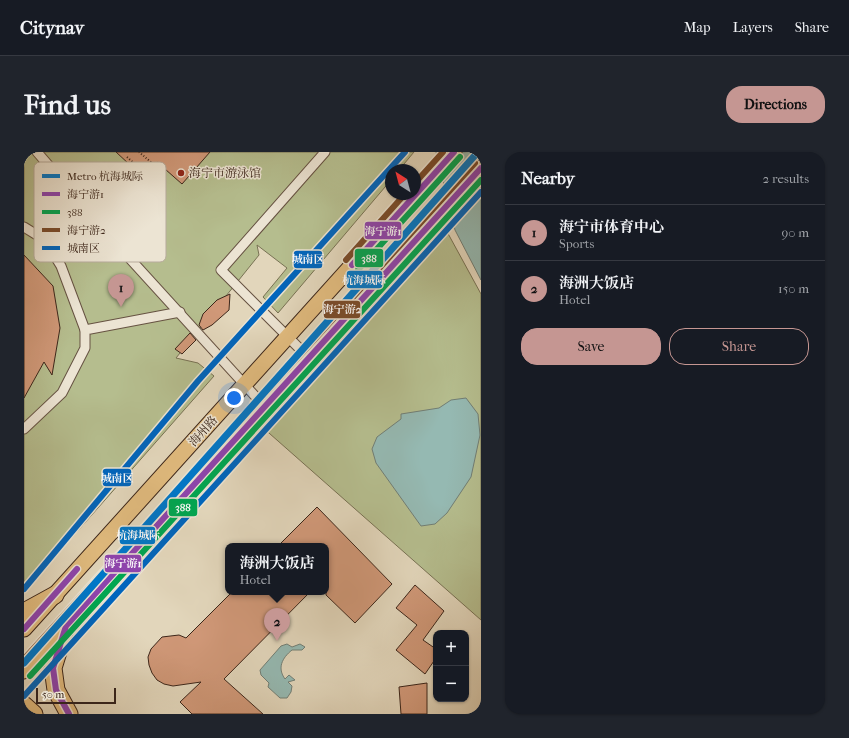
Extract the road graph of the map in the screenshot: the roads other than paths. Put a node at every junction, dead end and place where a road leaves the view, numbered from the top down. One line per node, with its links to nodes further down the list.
1 (37, 152): 4 (street)
2 (325, 152): 12 (street)
3 (454, 152): 12 (main road, 海州路)
4 (46, 162)
5 (481, 168): 13 (main road)
6 (24, 227): 7 (street)
7 (34, 233)
8 (59, 262): 11 (street)
9 (135, 262): 10 (street)
10 (180, 312): 11 (street); 14 (street)
11 (85, 330): 16 (street)
12 (287, 336): 13 (street); 14 (main road, 海州路)
13 (308, 357): 15 (main road)
14 (244, 384): 15 (street); 17 (main road, 海州路)
15 (265, 407): 19 (main road)
16 (24, 429)
17 (55, 595): 18 (highway); 20 (main road, 海州路)
18 (24, 612)
19 (66, 626): 21 (main road); 24 (highway)
20 (24, 629)
21 (24, 671)
22 (24, 705): 23 (highway)
23 (34, 714)
24 (69, 714)

